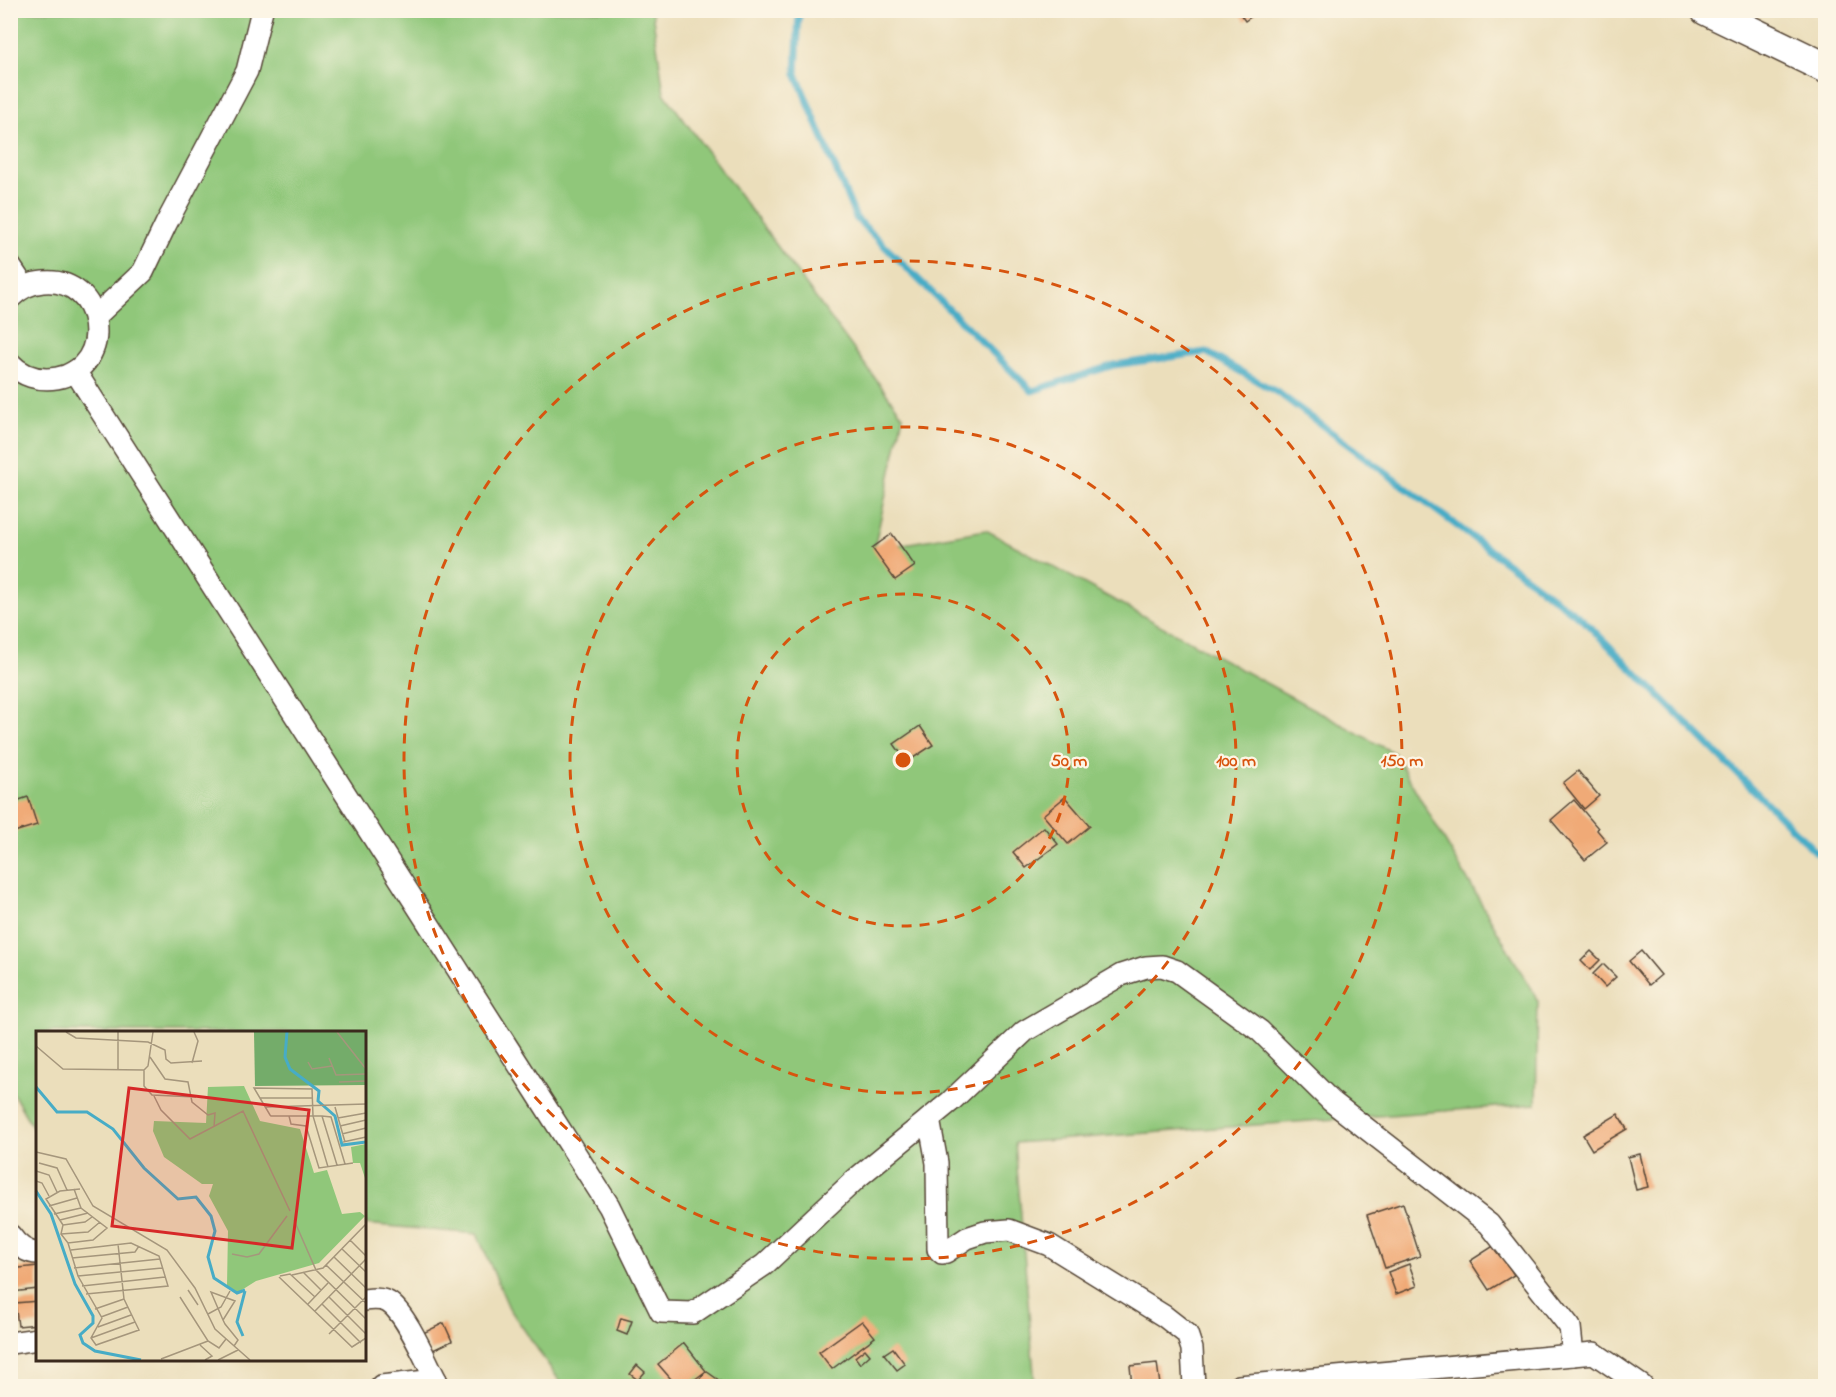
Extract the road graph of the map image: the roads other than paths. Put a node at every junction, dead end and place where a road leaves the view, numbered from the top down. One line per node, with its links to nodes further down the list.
1 (262, 10): 6 (street)
2 (1706, 10): 3 (street)
3 (1826, 68)
4 (10, 266): 5 (street)
5 (17, 293): 6 (street)
6 (95, 317): 8 (street)
7 (10, 363): 8 (street)
8 (75, 371): 9 (street)
9 (929, 1119): 15 (street); 18 (street)
10 (10, 1235): 11 (street)
11 (36, 1253)
12 (366, 1300): 16 (street)
13 (36, 1339): 14 (street)
14 (10, 1343)
15 (1573, 1355): 19 (street); 20 (street)
16 (437, 1383): 17 (street)
17 (381, 1386)
18 (1194, 1386)
19 (1239, 1386)
20 (1642, 1386)

